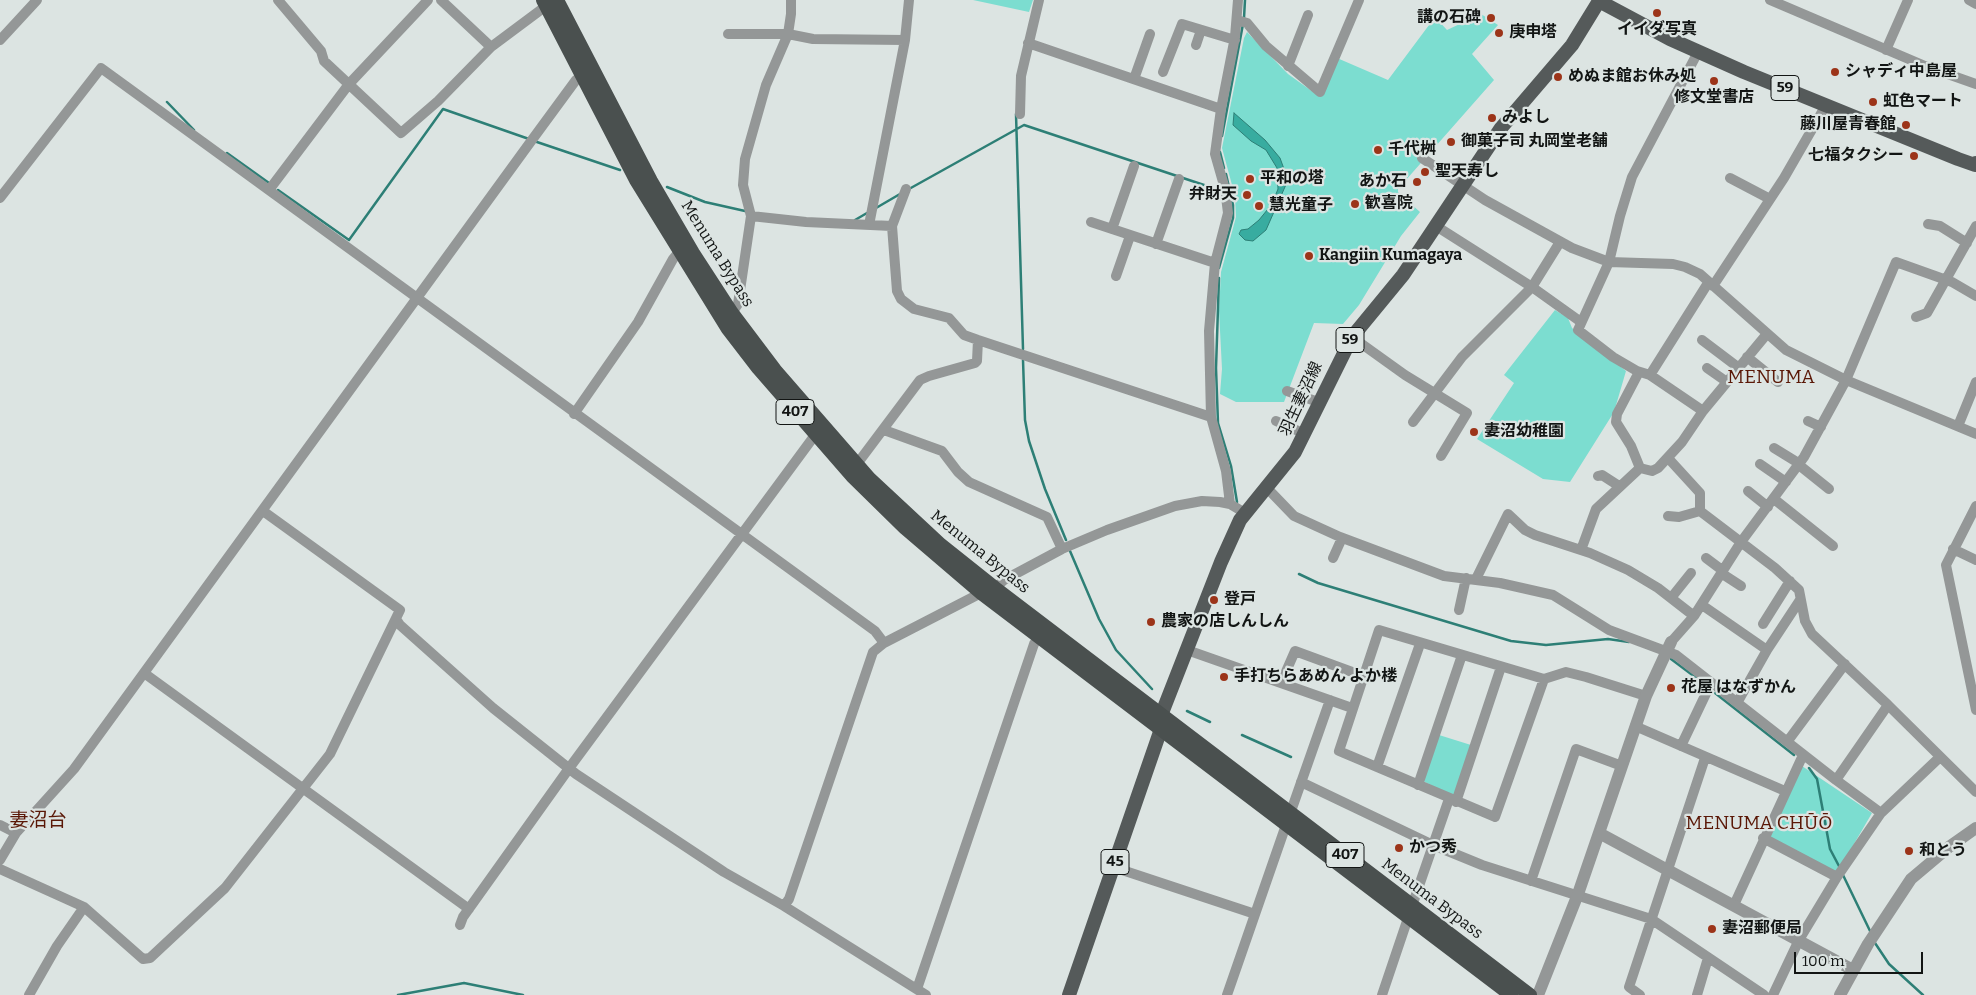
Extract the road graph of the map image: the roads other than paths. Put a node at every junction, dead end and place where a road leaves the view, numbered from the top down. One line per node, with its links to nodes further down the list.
1 (37, 0): 22 (street)
2 (278, 0): 34 (street)
3 (428, 0): 34 (street)
4 (441, 0): 27 (street)
5 (790, 0): 20 (street)
6 (909, 0): 23 (street)
7 (1039, 0): 25 (street)
8 (1238, 0): 17 (street)
9 (1360, 0): 30 (street)
10 (1599, 0): 29 (main road, 59); 44 (main road, 羽生妻沼線 / 59)
11 (1908, 0): 28 (street)
12 (1969, 0): 15 (street)
13 (1776, 1): 28 (street)
14 (549, 2): 27 (street); 31 (highway, Menuma Bypass / 407)
15 (1976, 4)
16 (1308, 15): 30 (street)
17 (1242, 21): 24 (street); 30 (street)
18 (1202, 30): 24 (street); 26 (street); 32 (street)
19 (728, 34): 20 (street)
20 (788, 34): 23 (street); 49 (street)
21 (1150, 34): 33 (street)
22 (0, 40)
23 (905, 40): 52 (street)
24 (1235, 40): 37 (street)
25 (1028, 44): 33 (street); 38 (street)
26 (1196, 45)
27 (491, 47): 34 (street)
28 (1886, 50): 35 (street)
29 (1698, 52): 36 (main road, 59); 62 (street)
30 (1288, 66)
31 (587, 72): 61 (highway, Menuma Bypass / 407); 69 (street)
32 (1163, 72)
33 (1134, 79): 37 (street)
34 (349, 84): 46 (street)
35 (1976, 84)
36 (1826, 105): 40 (main road, 59); 48 (street)
37 (1221, 108): 63 (street)
38 (1020, 114)
39 (1422, 158): 44 (street)
40 (1976, 163)
41 (1134, 166): 56 (street)
42 (1730, 178): 48 (street)
43 (1179, 179): 60 (street)
44 (1461, 186): 54 (main road, 羽生妻沼線 / 59); 58 (street)
45 (906, 189): 53 (street)
46 (269, 190): 47 (street); 69 (street)
47 (0, 198)
48 (1770, 199): 66 (street)
49 (751, 216): 52 (street); 70 (street)
50 (1091, 222): 56 (street)
51 (1928, 224): 59 (street)
52 (869, 225): 53 (street)
53 (892, 226): 75 (street)
54 (1436, 226): 67 (street); 74 (main road, 羽生妻沼線 / 59)
55 (1976, 226): 59 (street)
56 (1112, 229): 57 (street)
57 (1130, 236): 60 (street); 64 (street)
58 (1560, 242): 62 (street); 67 (street)
59 (1967, 242): 65 (street)
60 (1156, 244): 63 (street)
61 (682, 247): 70 (highway, Menuma Bypass / 407); 90 (street); 100 (highway, Menuma Bypass / 407)
62 (1609, 262): 66 (street); 72 (street)
63 (1214, 264): 91 (street)
64 (1116, 276)
65 (1947, 280): 68 (street); 71 (street); 82 (street)
66 (1711, 284): 73 (street); 81 (street)
67 (1532, 287): 72 (street); 87 (street)
68 (1976, 296)
69 (418, 298): 90 (street); 117 (street)
70 (732, 313): 104 (highway, Menuma Bypass / 407)
71 (1916, 317)
72 (1581, 322): 80 (street)
73 (1766, 335): 77 (street); 82 (street)
74 (1352, 337): 87 (street); 88 (main road, 羽生妻沼線 / 59)
75 (978, 340): 91 (street); 97 (street)
76 (1702, 340): 79 (street)
77 (1747, 357): 79 (street); 84 (street)
78 (1707, 368): 83 (street)
79 (1738, 368): 83 (street)
80 (1639, 372): 81 (street); 107 (street)
81 (1650, 375): 89 (street)
82 (1846, 380): 95 (street); 96 (street)
83 (1728, 382): 89 (street)
84 (1778, 382)
85 (1976, 382): 95 (street)
86 (1287, 391): 88 (street)
87 (1434, 392): 94 (street); 102 (street)
88 (1321, 403): 98 (main road, 羽生妻沼線 / 59)
89 (1703, 411): 103 (street)
90 (574, 414): 122 (street)
91 (1211, 417): 115 (street)
92 (1276, 421): 98 (street)
93 (1808, 421): 96 (street)
94 (1413, 422)
95 (1958, 426): 99 (street)
96 (1821, 427): 106 (street)
97 (884, 430): 104 (street); 127 (street)
98 (1305, 434): 111 (main road, 羽生妻沼線 / 59)
99 (1976, 434)
100 (815, 435): 122 (street); 139 (highway, Menuma Bypass / 407)
101 (1774, 448): 106 (street)
102 (1441, 456)
103 (1668, 458): 107 (street); 118 (street)
104 (857, 464): 138 (highway, Menuma Bypass / 407)
105 (1760, 464): 109 (street)
106 (1799, 464): 109 (street); 112 (street)
107 (1640, 468): 110 (street)
108 (1598, 476): 110 (street)
109 (1786, 482): 114 (street)
110 (1619, 486): 129 (street)
111 (1267, 488): 119 (main road, 羽生妻沼線 / 59); 121 (street)
112 (1829, 489)
113 (1748, 491): 114 (street)
114 (1771, 503): 125 (street); 126 (street)
115 (1230, 504): 119 (street); 127 (street)
116 (1976, 506): 128 (street)
117 (263, 511): 145 (street); 156 (street)
118 (1700, 511): 120 (street); 125 (street)
119 (1245, 513): 151 (main road, 羽生妻沼線 / 59)
120 (1668, 516)
121 (1321, 529): 123 (street); 124 (street)
122 (742, 536): 148 (street); 176 (street)
123 (1313, 537)
124 (1342, 538): 130 (street); 135 (street)
125 (1741, 542): 133 (street); 136 (street)
126 (1833, 546)
127 (1062, 549): 138 (street)
128 (1952, 549): 132 (street); 166 (street)
129 (1581, 550): 135 (street); 140 (street)
130 (1333, 558)
131 (1706, 558): 133 (street)
132 (1976, 560)
133 (1721, 572): 137 (street); 142 (street)
134 (1691, 573): 140 (street)
135 (1471, 579): 143 (street); 150 (street)
136 (1790, 581): 141 (street); 146 (street)
137 (1741, 586)
138 (995, 588): 167 (highway, Menuma Bypass / 407)
139 (981, 593): 147 (highway, Menuma Bypass / 407); 148 (street)
140 (1672, 598): 144 (street)
141 (1800, 600): 152 (street); 154 (street)
142 (1702, 605): 144 (street); 152 (street)
143 (1459, 610)
144 (1694, 616): 150 (street)
145 (396, 619): 176 (street); 181 (street)
146 (1764, 624)
147 (1039, 636): 169 (highway, Menuma Bypass / 407); 211 (street)
148 (884, 643): 201 (street)
149 (1420, 644): 153 (street); 157 (street); 177 (street)
150 (1669, 647): 160 (street); 161 (street)
151 (1187, 650): 159 (street); 167 (main road, 羽生妻沼線 / 59)
152 (1767, 650): 163 (street)
153 (1462, 655): 155 (street); 180 (street)
154 (1845, 664): 164 (street); 170 (street)
155 (1501, 668): 158 (street); 184 (street)
156 (144, 673): 181 (street); 189 (street)
157 (1363, 676): 159 (street); 165 (street)
158 (1544, 679): 161 (street); 184 (street)
159 (1281, 683): 162 (street)
160 (1711, 683): 163 (street); 171 (street)
161 (1646, 696): 168 (street)
162 (1330, 700): 165 (street); 179 (street)
163 (1737, 703): 170 (street)
164 (1888, 705): 173 (street); 178 (street)
165 (1352, 708): 177 (street)
166 (1976, 710)
167 (1162, 713): 169 (main road, 45); 186 (highway, Menuma Bypass / 407)
168 (1635, 726): 171 (street); 175 (street)
169 (1161, 729): 186 (highway, Menuma Bypass / 407); 194 (main road, 45)
170 (1787, 742): 172 (street)
171 (1681, 746): 174 (street)
172 (1803, 755): 178 (street); 182 (street)
173 (1940, 757): 183 (street); 185 (street)
174 (1705, 758): 182 (street); 195 (street)
175 (1622, 766): 190 (street); 198 (street)
176 (570, 767): 201 (street); 203 (street)
177 (1377, 767): 180 (street)
178 (1836, 780): 185 (street)
179 (1301, 782): 186 (street); 192 (street)
180 (1418, 785): 184 (street)
181 (304, 787): 202 (street); 203 (street)
182 (1785, 791): 191 (street)
183 (1976, 792)
184 (1453, 801): 192 (street)
185 (1881, 812): 197 (street)
186 (1288, 820): 204 (highway, Menuma Bypass / 407); 205 (street)
187 (0, 825): 189 (street)
188 (1976, 828): 210 (street)
189 (16, 833): 193 (street)
190 (1598, 833): 195 (street); 199 (street)
191 (1764, 838): 197 (street); 200 (street)
192 (1433, 845): 198 (street); 204 (street)
193 (0, 860)
194 (1113, 868): 205 (street); 213 (main road, 45)
195 (1667, 868): 200 (street); 206 (street)
196 (0, 869): 202 (street)
197 (1837, 877): 208 (street)
198 (1531, 881): 199 (street)
199 (1578, 894): 206 (street); 218 (street)
200 (1734, 905): 208 (street)
201 (784, 906): 211 (street)
202 (84, 907): 212 (street)
203 (469, 909): 207 (street)
204 (1410, 912): 215 (street); 216 (highway, Menuma Bypass / 407); 217 (highway, Menuma Bypass / 407)
205 (1255, 914): 214 (street)
206 (1651, 919): 209 (street); 219 (street)
207 (460, 925)
208 (1799, 940): 210 (street); 222 (street)
209 (1708, 958): 220 (street); 221 (street)
210 (1853, 970): 223 (street)
211 (921, 992)
212 (29, 995)
213 (1069, 995)
214 (1227, 995)
215 (1382, 995)
216 (1511, 995)
217 (1530, 995)
218 (1538, 995)
219 (1640, 995)
220 (1697, 995)
221 (1764, 995)
222 (1773, 995)
223 (1840, 995)

